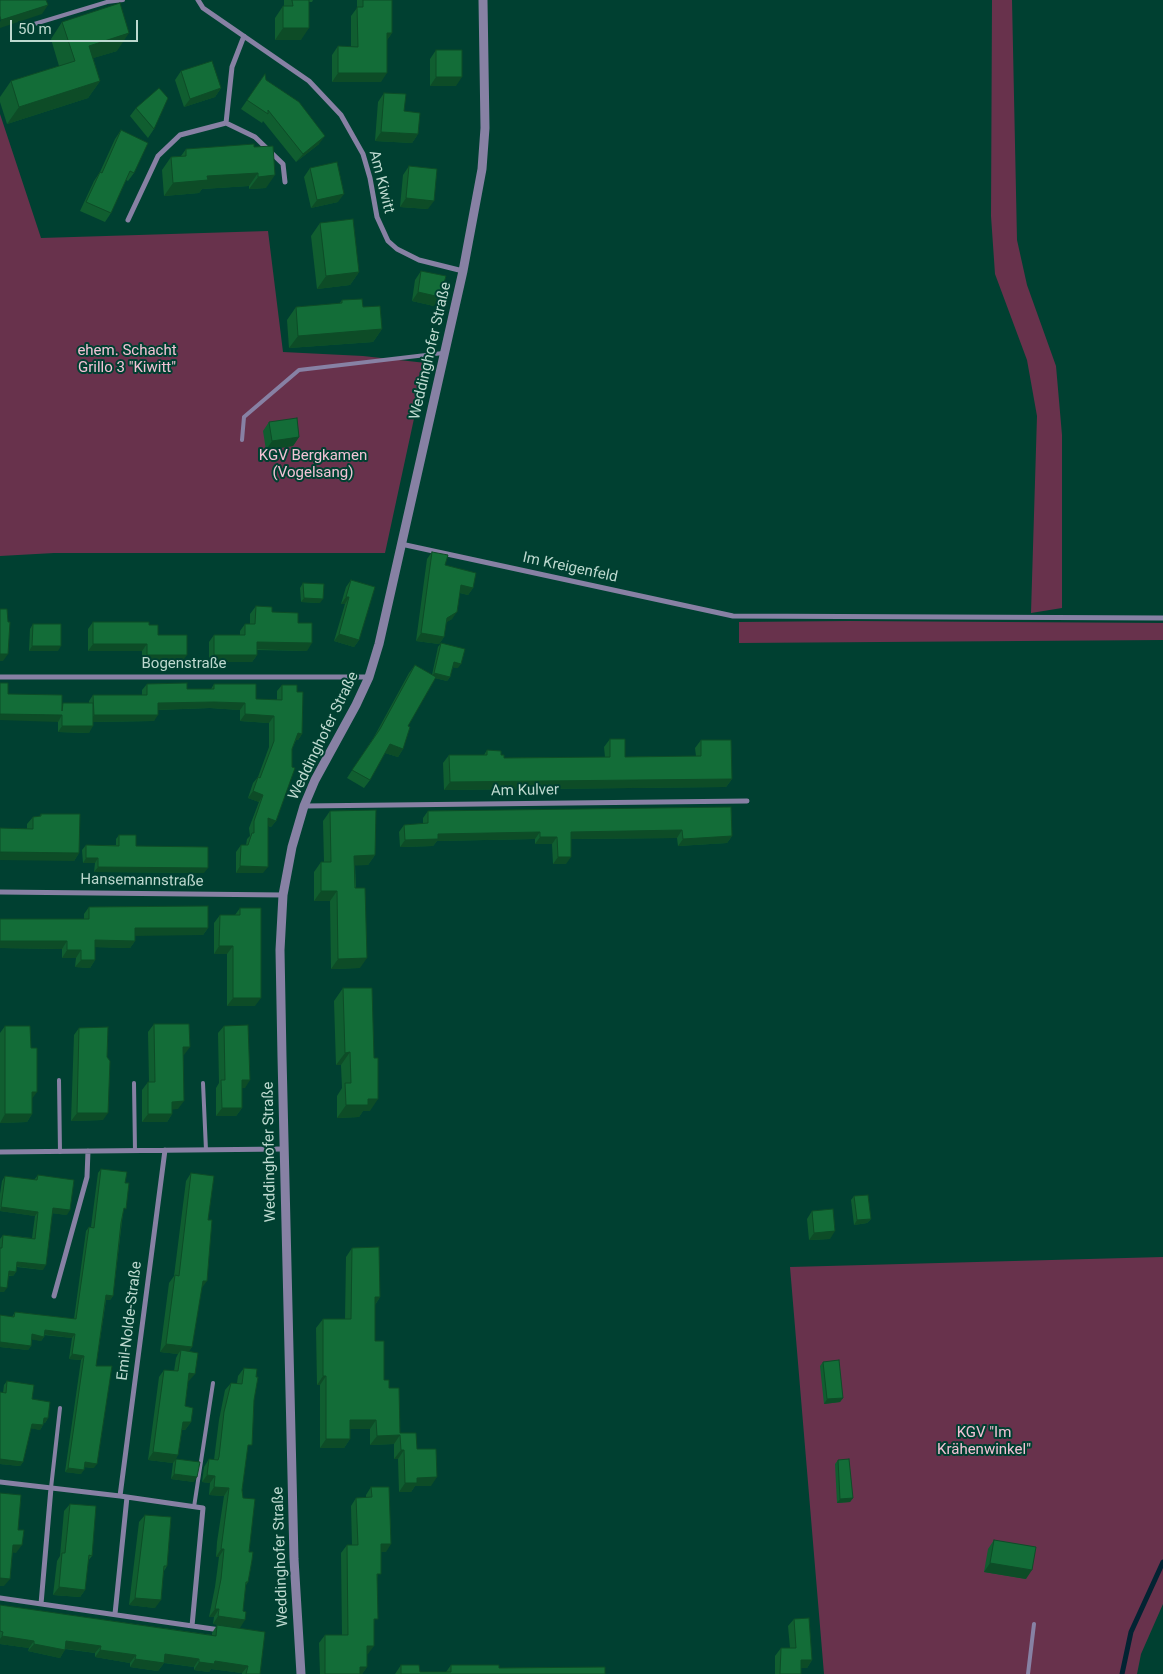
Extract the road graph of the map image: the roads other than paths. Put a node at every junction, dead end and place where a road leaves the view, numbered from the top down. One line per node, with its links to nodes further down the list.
1 (123, 0): 4 (lane)
2 (198, 0): 5 (street, Am Kiwitt)
3 (483, 0): 9 (street, Weddinghofer Straße)
4 (31, 25)
5 (244, 36): 6 (street); 9 (street, Am Kiwitt)
6 (226, 123): 7 (street); 8 (street)
7 (285, 182)
8 (128, 220)
9 (463, 271): 10 (street, Weddinghofer Straße)
10 (444, 353): 11 (lane); 12 (street, Weddinghofer Straße)
11 (242, 440)
12 (402, 544): 13 (street, Im Kreigenfeld); 15 (street, Weddinghofer Straße)
13 (1163, 618)
14 (0, 677): 15 (street, Bogenstraße)
15 (369, 677): 17 (street, Weddinghofer Straße)
16 (747, 801): 17 (street, Am Kulver)
17 (304, 806): 19 (street, Weddinghofer Straße)
18 (0, 892): 19 (street, Hansemannstraße)
19 (283, 895): 23 (street, Weddinghofer Straße)
20 (59, 1080): 29 (lane)
21 (134, 1083): 27 (lane)
22 (204, 1083): 25 (lane)
23 (284, 1149): 25 (street); 44 (street, Weddinghofer Straße)
24 (165, 1150): 25 (street); 27 (street); 35 (street, Emil-Nolde-Straße)
25 (206, 1150)
26 (88, 1151): 27 (street); 29 (street); 30 (street)
27 (135, 1151)
28 (0, 1152): 29 (street)
29 (60, 1152)
30 (54, 1296)
31 (213, 1383): 37 (lane)
32 (60, 1408): 34 (lane)
33 (0, 1482): 34 (street)
34 (51, 1488): 35 (street); 39 (street)
35 (120, 1496): 36 (street)
36 (126, 1497): 37 (street); 40 (street)
37 (194, 1507): 42 (street)
38 (0, 1598): 39 (street)
39 (41, 1604): 40 (street)
40 (114, 1614): 42 (street)
41 (1034, 1624): 45 (lane)
42 (192, 1626): 43 (street)
43 (230, 1631)
44 (301, 1674)
45 (1028, 1674)

